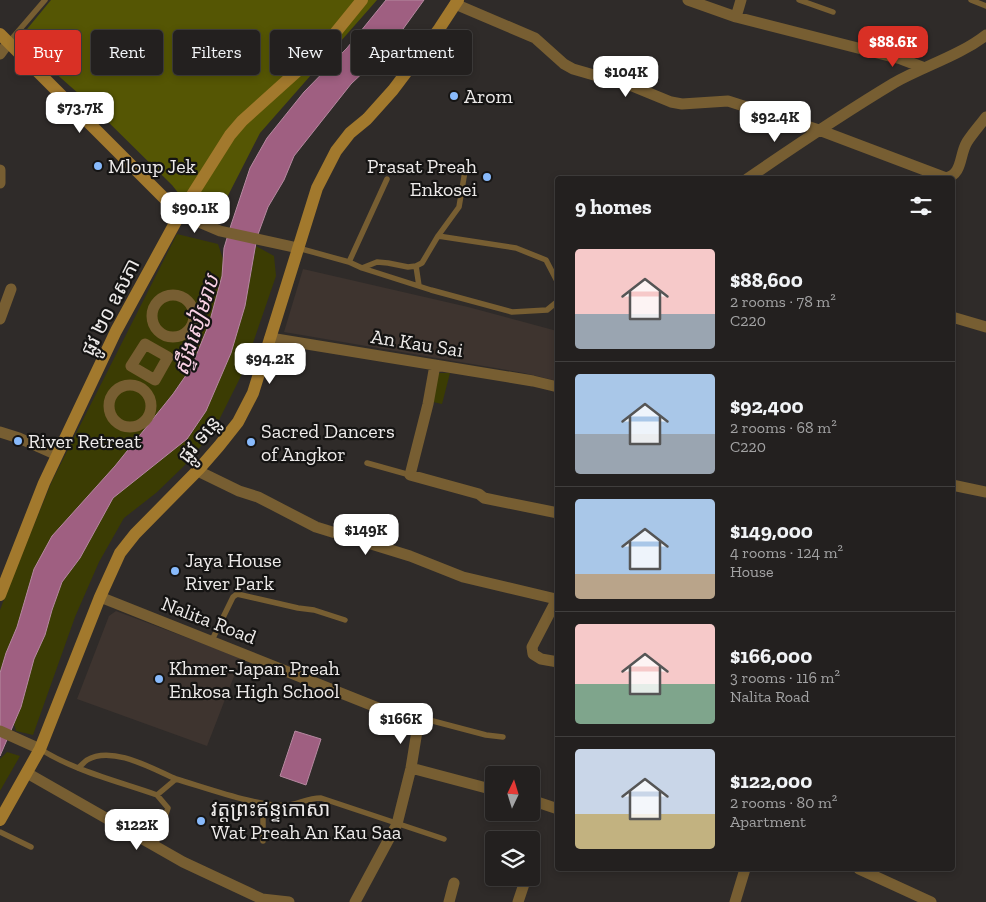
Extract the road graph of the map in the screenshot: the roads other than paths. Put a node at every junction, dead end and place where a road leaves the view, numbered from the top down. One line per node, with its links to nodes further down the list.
1 (45, 0): 12 (lane)
2 (362, 0): 24 (street, ផ្លូវ ២០ ឧសភា)
3 (688, 0): 10 (street)
4 (741, 0): 10 (street)
5 (799, 0): 9 (lane)
6 (971, 0): 8 (lane)
7 (456, 2): 16 (street); 26 (street, ផ្លូវ ទន្លេ)
8 (986, 6)
9 (833, 12)
10 (736, 17): 14 (street)
11 (986, 35): 14 (street)
12 (4, 38): 13 (street); 24 (street)
13 (0, 54)
14 (922, 68): 16 (street)
15 (986, 117): 21 (street)
16 (819, 130): 19 (street); 20 (street)
17 (0, 170): 23 (street)
18 (465, 171): 25 (lane)
19 (750, 176)
20 (941, 176)
21 (952, 176)
22 (387, 179): 27 (lane)
23 (0, 183)
24 (180, 214): 26 (street); 41 (street, ផ្លូវ ២០ ឧសភា)
25 (438, 236): 28 (lane); 30 (lane)
26 (298, 248): 27 (lane); 37 (street, ផ្លូវ ទន្លេ)
27 (349, 262): 29 (lane)
28 (416, 266): 29 (lane); 31 (lane)
29 (362, 268): 31 (lane)
30 (555, 277)
31 (419, 286): 33 (lane)
32 (11, 289): 34 (street)
33 (555, 303)
34 (1, 311)
35 (955, 319): 36 (street)
36 (986, 327)
37 (270, 338): 38 (street, An Kau Sai); 43 (street, ផ្លូវ ទន្លេ)
38 (435, 365): 39 (street, An Kau Sai); 44 (street)
39 (555, 386)
40 (0, 432): 41 (street)
41 (57, 455): 48 (street, ផ្លូវ ២០ ឧសភា)
42 (367, 464): 44 (lane)
43 (199, 469): 49 (street, ផ្លូវ ទន្លេ); 50 (street)
44 (410, 475): 47 (street)
45 (955, 487): 46 (street)
46 (986, 492)
47 (555, 512)
48 (0, 595)
49 (100, 597): 53 (street, Nalita Road); 58 (street, ផ្លូវ ទន្លេ)
50 (555, 598)
51 (555, 602): 54 (street)
52 (345, 620): 53 (lane)
53 (212, 640): 55 (street, Nalita Road)
54 (555, 661)
55 (416, 723): 57 (lane); 60 (street)
56 (0, 731): 58 (street)
57 (503, 737)
58 (40, 749): 59 (lane); 61 (street, ផ្លូវ ទន្លេ)
59 (78, 768): 62 (lane); 64 (lane)
60 (410, 768): 63 (street); 69 (street)
61 (27, 773): 68 (street, ផ្លូវ ទន្លេ); 73 (street)
62 (176, 779): 64 (lane); 65 (lane)
63 (485, 788)
64 (156, 795): 73 (lane)
65 (260, 803): 69 (lane); 72 (lane)
66 (540, 803): 67 (street)
67 (555, 808)
68 (0, 820)
69 (397, 824): 71 (lane); 81 (street)
70 (0, 832): 74 (lane)
71 (444, 839)
72 (263, 841)
73 (155, 846): 79 (street)
74 (31, 847)
75 (743, 871): 84 (street)
76 (863, 871): 85 (street)
77 (454, 883): 82 (street)
78 (523, 886): 83 (street)
79 (261, 900): 80 (street)
80 (289, 902)
81 (355, 902)
82 (449, 902)
83 (518, 902)
84 (735, 902)
85 (931, 902)

